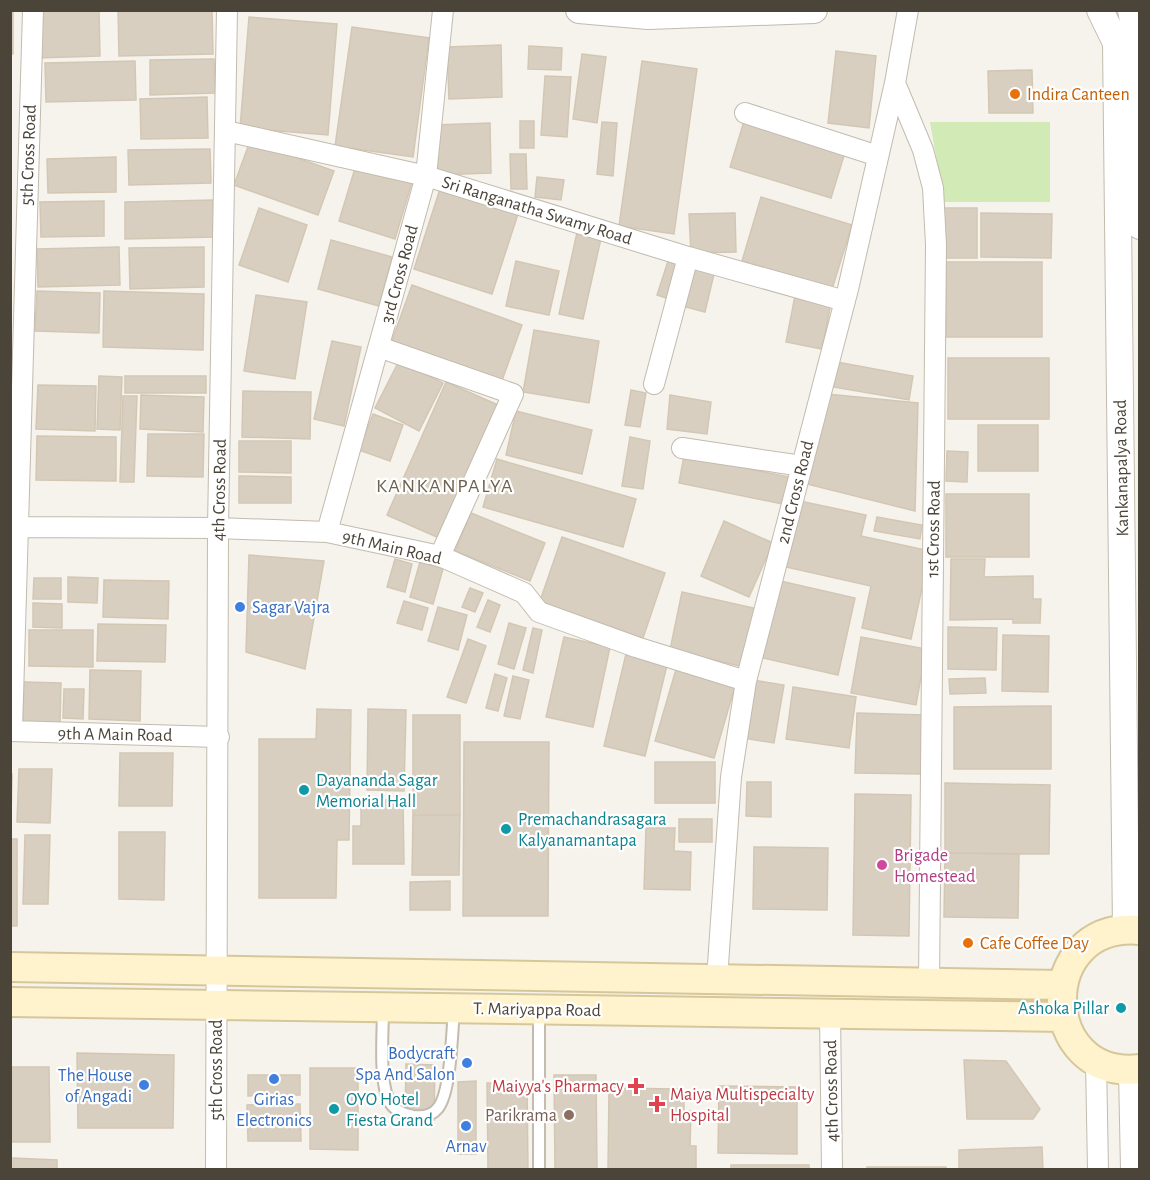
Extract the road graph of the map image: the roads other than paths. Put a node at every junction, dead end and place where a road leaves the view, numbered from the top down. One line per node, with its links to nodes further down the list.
1 (33, 10): 23 (street, 5th Cross Road)
2 (227, 10): 13 (street, 4th Cross Road)
3 (443, 10): 15 (street, 3rd Cross Road)
4 (579, 10): 10 (street)
5 (814, 10): 9 (street)
6 (908, 10): 11 (street, 2nd Cross Road)
7 (1100, 10): 30 (street, Kankanapalya Road)
8 (1131, 10): 16 (street)
9 (775, 12): 10 (street)
10 (648, 13)
11 (895, 83): 14 (street, 2nd Cross Road); 34 (street, 1st Cross Road)
12 (745, 113): 14 (street)
13 (226, 130): 15 (street, Sri Ranganatha Swamy Road); 24 (street, 4th Cross Road)
14 (878, 156): 18 (street, 2nd Cross Road)
15 (426, 176): 17 (street, Sri Ranganatha Swamy Road); 19 (street, 3rd Cross Road)
16 (1140, 226)
17 (688, 257): 18 (street, Sri Ranganatha Swamy Road); 20 (street)
18 (845, 301): 22 (street, 2nd Cross Road)
19 (379, 347): 25 (street, 3rd Cross Road); 26 (street)
20 (654, 384)
21 (682, 448): 22 (street)
22 (802, 466): 27 (street, 2nd Cross Road)
23 (14, 527): 24 (street, 9th Main Road); 28 (street, 5th Cross Road)
24 (218, 528): 25 (street, 9th Main Road); 29 (street, 4th Cross Road)
25 (327, 532): 26 (street, 9th Main Road)
26 (440, 556): 27 (street, 9th Main Road)
27 (746, 681): 33 (street, 2nd Cross Road)
28 (11, 731): 29 (street, 9th A Main Road)
29 (219, 736): 32 (street, 4th Cross Road)
30 (1133, 930): 35 (main road)
31 (10, 967): 32 (main road, T. Mariyappa Road)
32 (216, 970): 33 (main road, T. Mariyappa Road); 37 (street, 5th Cross Road)
33 (717, 979): 34 (main road, T. Mariyappa Road)
34 (929, 982): 35 (main road, T. Mariyappa Road)
35 (1062, 985): 42 (main road)
36 (10, 1002): 37 (main road, T. Mariyappa Road)
37 (216, 1005): 38 (main road, T. Mariyappa Road); 45 (street, 5th Cross Road)
38 (383, 1007): 39 (main road, T. Mariyappa Road); 39 (lane)
39 (454, 1008): 40 (main road, T. Mariyappa Road)
40 (539, 1009): 41 (main road, T. Mariyappa Road); 46 (lane)
41 (831, 1014): 42 (main road, T. Mariyappa Road); 47 (street, 4th Cross Road)
42 (1063, 1017): 43 (main road)
43 (1096, 1061): 44 (main road); 48 (street)
44 (1134, 1070): 49 (street)
45 (216, 1170)
46 (539, 1170)
47 (832, 1170)
48 (1098, 1170)
49 (1131, 1170)

